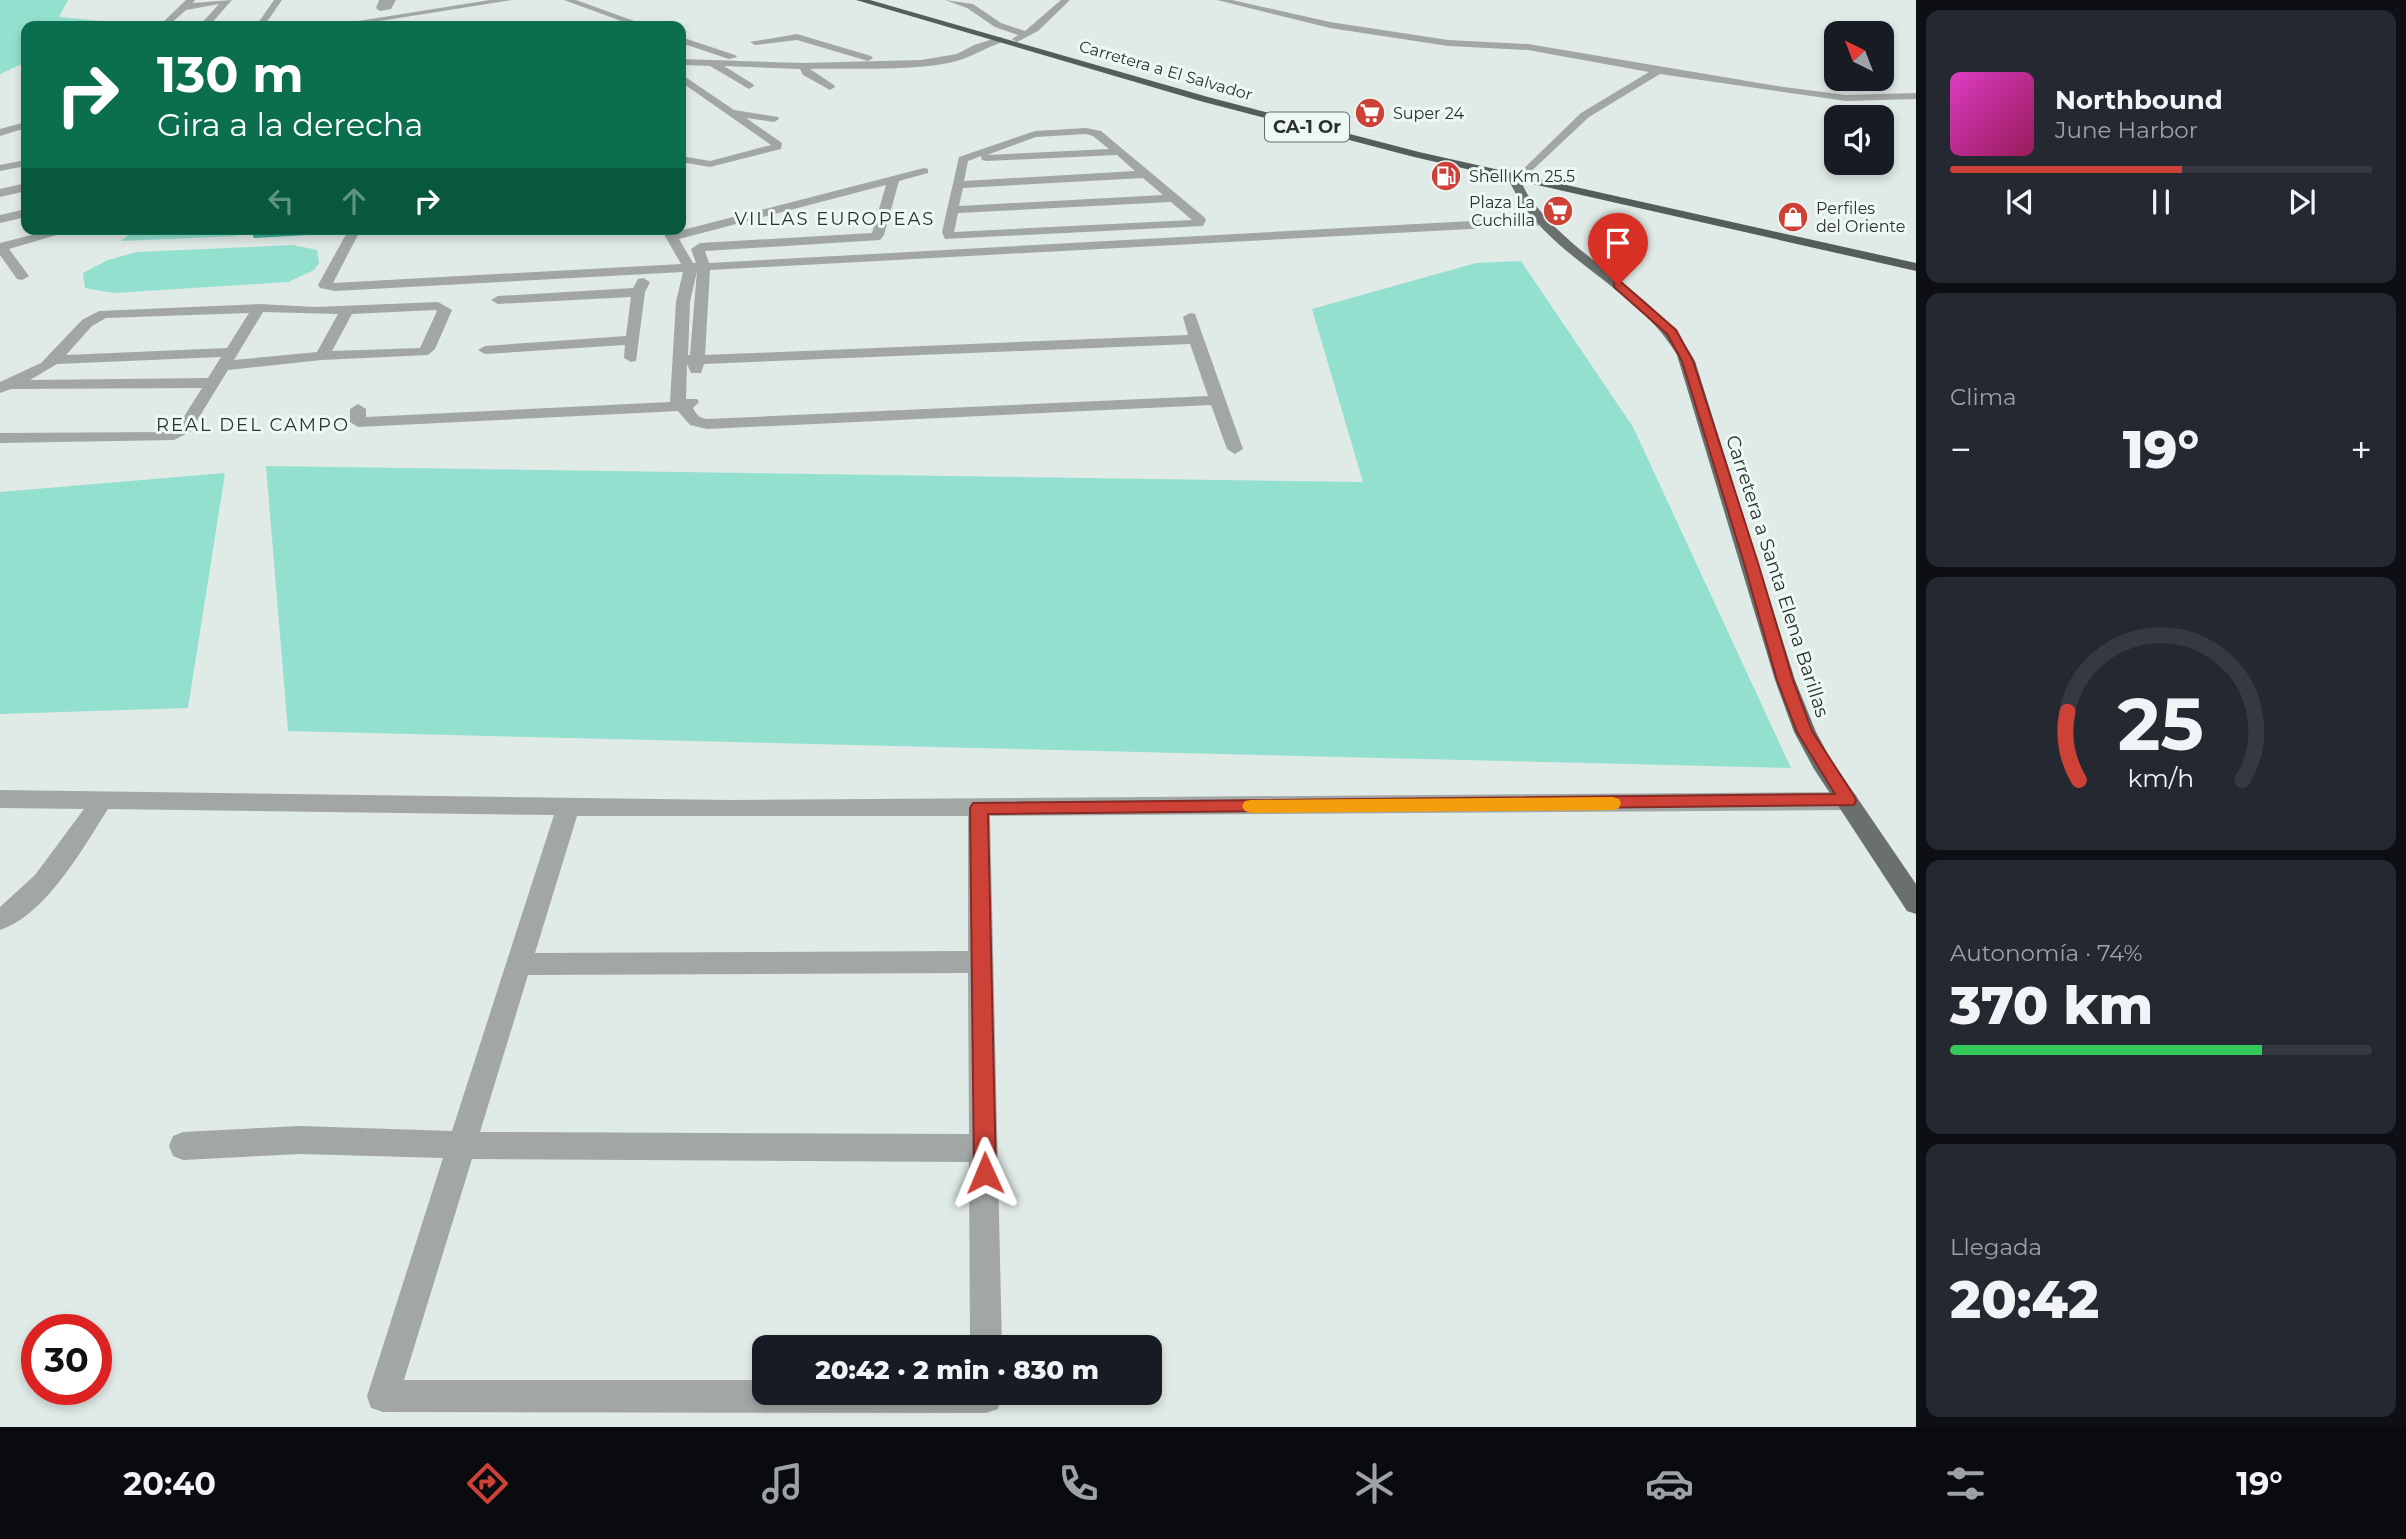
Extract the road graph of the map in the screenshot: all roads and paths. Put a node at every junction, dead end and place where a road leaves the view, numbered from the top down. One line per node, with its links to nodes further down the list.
1 (227, 0): 12 (street); 14 (street)
2 (278, 0): 15 (street)
3 (383, 0): 4 (street)
4 (392, 0)
5 (508, 0): 16 (street)
6 (568, 0): 17 (street)
7 (860, 0): 18 (highway, Carretera a El Salvador / CA-1 Or)
8 (873, 0): 19 (highway, Carretera a El Salvador / CA-1 Or)
9 (949, 0): 19 (street)
10 (1066, 0): 19 (street)
11 (1221, 0): 27 (street)
12 (188, 4): 13 (street)
13 (169, 21)
14 (208, 21)
15 (263, 21)
16 (366, 21)
17 (629, 21)
18 (1000, 40): 19 (highway, Carretera a El Salvador / CA-1 Or); 25 (street)
19 (1022, 40): 46 (highway, Carretera a El Salvador / CA-1 Or); 46 (highway, Carretera a El Salvador / CA-1 Or)
20 (686, 42): 24 (street)
21 (755, 42): 25 (street)
22 (686, 62): 23 (street)
23 (712, 63): 24 (street); 29 (street)
24 (746, 64): 26 (street)
25 (886, 64): 26 (street)
26 (803, 66): 30 (street)
27 (1658, 71): 31 (street); 46 (street)
28 (686, 81): 32 (street)
29 (749, 86)
30 (831, 87)
31 (1916, 96)
32 (731, 113): 33 (street); 40 (street)
33 (774, 118)
34 (21, 127): 35 (street)
35 (0, 133)
36 (13, 142): 37 (street)
37 (0, 143)
38 (1118, 152): 39 (street); 39 (street); 44 (street)
39 (963, 159): 47 (street)
40 (686, 160)
41 (21, 164): 42 (street)
42 (0, 168)
43 (924, 172): 45 (street)
44 (1144, 174): 47 (street); 50 (street)
45 (894, 180): 54 (street); 54 (street)
46 (1520, 183): 55 (main road, Carretera a Santa Elena Barillas); 59 (highway, Carretera a El Salvador / CA-1 Or); 63 (highway, Carretera a El Salvador / CA-1 Or)
47 (958, 185): 51 (street)
48 (21, 188): 49 (street)
49 (0, 193)
50 (1173, 198): 51 (street); 56 (street)
51 (952, 210): 57 (street)
52 (21, 214): 53 (street)
53 (0, 219)
54 (804, 221): 58 (street); 67 (street)
55 (1543, 221): 65 (street); 101 (main road, Carretera a Santa Elena Barillas)
56 (1086, 230): 57 (street); 65 (street)
57 (1069, 231): 64 (street)
58 (686, 232)
59 (1759, 233): 63 (highway); 70 (highway, Carretera a El Salvador / CA-1 Or)
60 (49, 235): 66 (street)
61 (352, 235): 76 (street)
62 (671, 235): 68 (street)
63 (1850, 245): 69 (highway, Carretera a El Salvador / CA-1 Or)
64 (1078, 247): 65 (street); 71 (street)
65 (1095, 247)
66 (0, 248): 74 (street)
67 (700, 252): 68 (street); 71 (street)
68 (683, 254): 71 (street)
69 (1916, 260)
70 (1916, 267)
71 (697, 268): 72 (street); 90 (street)
72 (645, 271): 73 (street); 77 (street)
73 (630, 272): 75 (street); 77 (street)
74 (22, 276)
75 (414, 283): 76 (street); 80 (street)
76 (388, 284): 81 (street)
77 (638, 292): 78 (street); 85 (street)
78 (498, 300)
79 (259, 308): 82 (street); 89 (street); 91 (street)
80 (398, 308): 81 (street); 87 (street)
81 (374, 309): 82 (street)
82 (347, 310): 87 (street)
83 (1190, 317): 84 (street)
84 (1196, 339): 90 (street); 94 (street)
85 (633, 340): 86 (street); 88 (street)
86 (485, 350)
87 (323, 356): 89 (street)
88 (631, 358)
89 (227, 359): 91 (street); 92 (street)
90 (690, 359): 95 (street)
91 (54, 360): 93 (street)
92 (213, 383): 93 (street); 97 (street)
93 (3, 386)
94 (1217, 400): 95 (street); 98 (street)
95 (684, 406): 96 (street)
96 (358, 410)
97 (0, 438)
98 (1235, 449)
99 (0, 799): 100 (street)
100 (102, 800): 102 (street); 105 (street)
101 (1848, 801): 103 (street); 104 (main road, Carretera a Santa Elena Barillas)
102 (568, 807): 103 (street); 107 (street)
103 (979, 808): 106 (street)
104 (1916, 904)
105 (0, 920)
106 (982, 962): 107 (street); 110 (street)
107 (518, 964): 108 (street)
108 (461, 1145): 109 (street); 110 (street); 112 (street)
109 (183, 1146)
110 (985, 1148): 111 (street)
111 (986, 1335)
112 (752, 1397)

